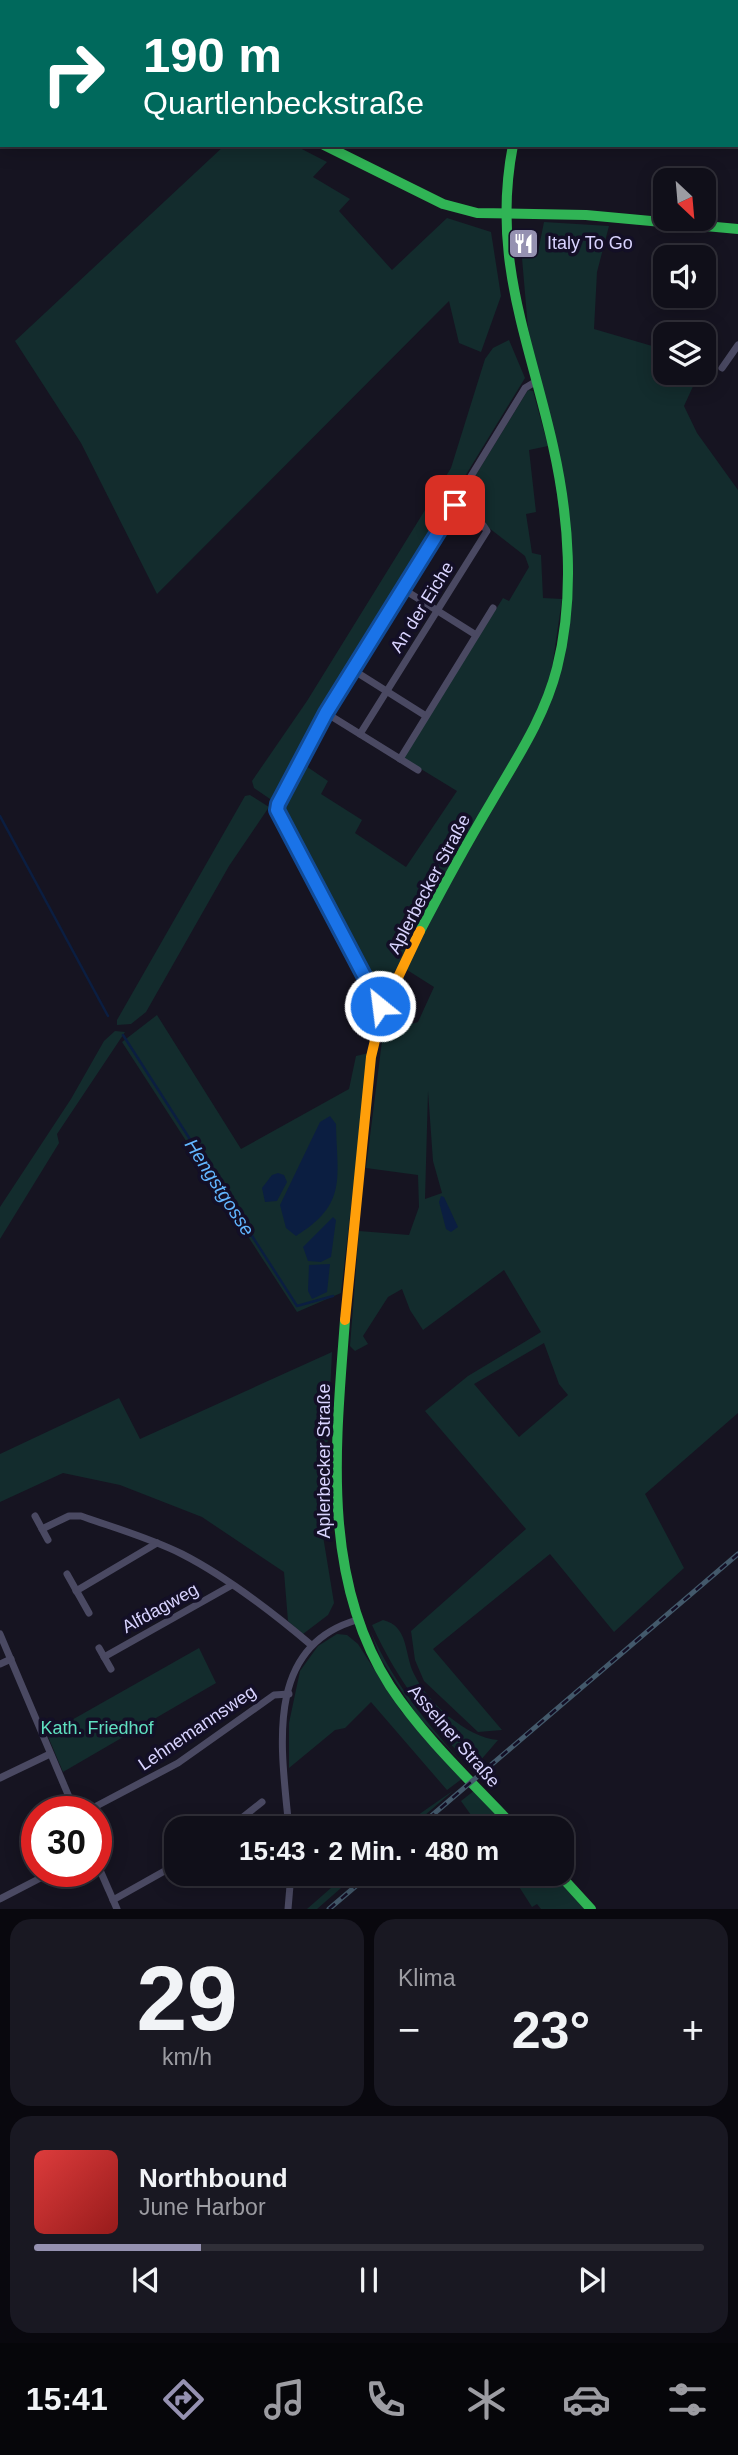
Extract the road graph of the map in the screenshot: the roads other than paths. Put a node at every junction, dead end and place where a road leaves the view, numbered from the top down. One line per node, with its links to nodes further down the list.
1 (328, 147): 3 (main road)
2 (513, 147): 3 (main road, Aplerbecker Straße)
3 (505, 215): 4 (main road); 7 (main road, Aplerbecker Straße)
4 (738, 229)
5 (738, 345): 6 (street)
6 (723, 368)
7 (535, 382): 8 (street); 20 (main road, Aplerbecker Straße)
8 (455, 505): 9 (street); 11 (street, An der Eiche)
9 (403, 589): 11 (street); 13 (street)
10 (493, 608): 12 (street)
11 (438, 611): 12 (street); 14 (street, An der Eiche)
12 (476, 635): 16 (street)
13 (353, 670): 14 (street); 15 (street)
14 (387, 692): 16 (street); 17 (street, An der Eiche)
15 (326, 713): 17 (street); 20 (street)
16 (426, 716): 18 (street)
17 (360, 734): 18 (street)
18 (400, 759): 19 (street)
19 (418, 770)
20 (383, 1008): 29 (main road, Aplerbecker Straße)
21 (35, 1516): 22 (street)
22 (42, 1529): 23 (street); 24 (street)
23 (48, 1540)
24 (158, 1543): 26 (street); 27 (street)
25 (67, 1574): 27 (street)
26 (232, 1585): 31 (street); 33 (street, Alfdagweg)
27 (76, 1591): 28 (street)
28 (89, 1613)
29 (357, 1620): 31 (street); 45 (main road, Asselner Straße)
30 (0, 1634): 34 (street)
31 (310, 1644): 37 (street)
32 (99, 1648): 33 (street)
33 (104, 1657): 36 (street)
34 (11, 1659): 35 (street); 38 (street)
35 (0, 1664)
36 (111, 1669)
37 (289, 1694): 41 (street, Lehnemannsweg); 44 (street)
38 (50, 1754): 39 (street); 40 (street)
39 (0, 1778)
40 (68, 1796)
41 (112, 1798)
42 (262, 1802): 43 (street)
43 (244, 1816)
44 (288, 1816)
45 (504, 1816)
46 (164, 1871): 52 (street)
47 (289, 1886): 54 (street)
48 (570, 1886): 55 (main road)
49 (23, 1887): 51 (street)
50 (107, 1887): 52 (street)
51 (0, 1899)
52 (113, 1900): 53 (street)
53 (117, 1909)
54 (288, 1909)
55 (590, 1909)

